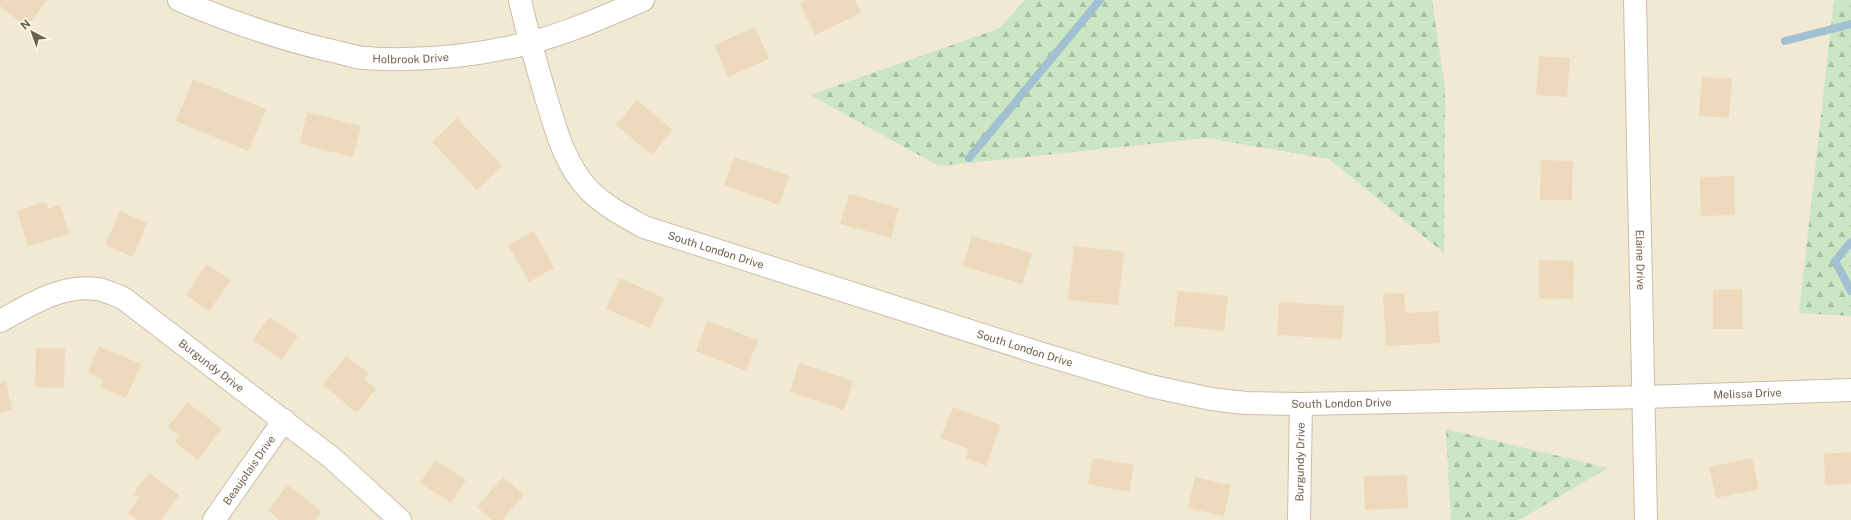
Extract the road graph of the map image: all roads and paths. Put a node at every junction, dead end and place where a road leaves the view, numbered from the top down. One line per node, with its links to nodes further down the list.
1 (179, 0): 5 (street, Holbrook Drive)
2 (520, 0): 5 (street, South London Drive)
3 (642, 0): 5 (street, Holbrook Drive)
4 (1635, 0): 8 (street, Elaine Drive)
5 (530, 42): 9 (street, South London Drive)
6 (0, 321): 10 (street, Burgundy Drive)
7 (1851, 390): 8 (street, Melissa Drive)
8 (1644, 397): 9 (street, South London Drive); 14 (street, Elaine Drive)
9 (1301, 404): 13 (street, Burgundy Drive)
10 (284, 420): 11 (street, Beaujolais Drive); 12 (street, Burgundy Drive)
11 (214, 520)
12 (400, 520)
13 (1299, 520)
14 (1646, 520)

